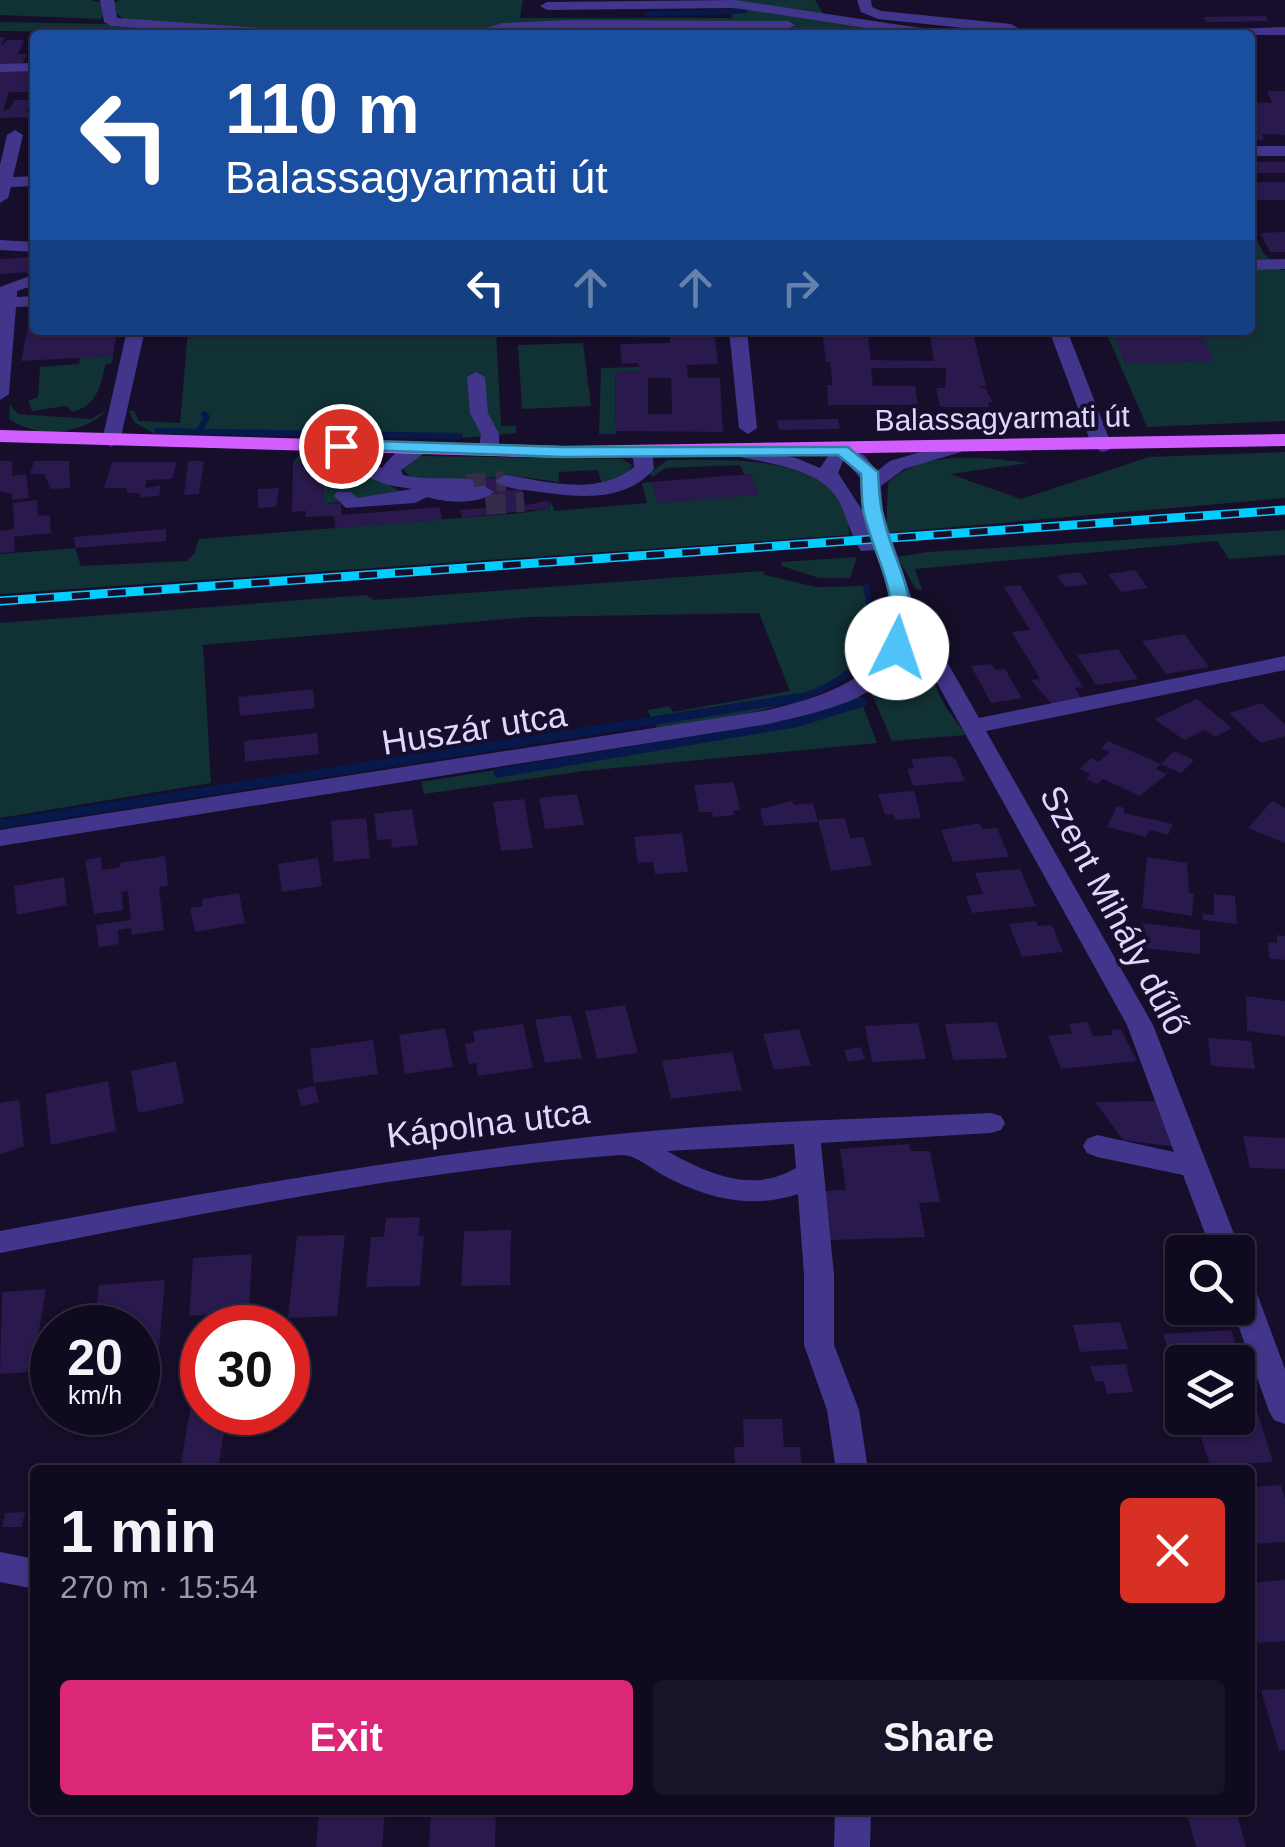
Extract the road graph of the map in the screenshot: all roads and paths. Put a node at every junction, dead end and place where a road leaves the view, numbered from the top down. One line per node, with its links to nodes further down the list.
1 (90, 0): 3 (street)
2 (864, 0): 9 (street)
3 (107, 2): 6 (street)
4 (546, 6): 5 (street)
5 (863, 26): 7 (street); 8 (street)
6 (189, 30)
7 (491, 30)
8 (897, 30)
9 (1014, 30)
10 (1285, 31): 11 (street)
11 (1255, 32)
12 (30, 67): 13 (street)
13 (0, 68)
14 (7, 135): 18 (street)
15 (1255, 151): 16 (street)
16 (1285, 151)
17 (30, 182): 18 (street)
18 (2, 190)
19 (0, 245): 20 (street)
20 (30, 246)
21 (1255, 264): 22 (street)
22 (1285, 264)
23 (30, 281): 25 (street)
24 (30, 301): 25 (street)
25 (8, 302): 30 (street)
26 (135, 335): 33 (street)
27 (739, 335): 31 (street)
28 (1060, 335): 36 (street)
29 (476, 377): 37 (street)
30 (0, 394)
31 (748, 428)
32 (0, 436): 33 (main road, Balassagyarmati út)
33 (111, 440): 35 (main road, Balassagyarmati út)
34 (1285, 440): 36 (main road, Balassagyarmati út)
35 (302, 444): 38 (main road, Balassagyarmati út); 43 (street)
36 (1102, 446): 39 (main road, Balassagyarmati út)
37 (489, 447): 38 (main road, Balassagyarmati út); 42 (main road, Balassagyarmati út)
38 (419, 448): 43 (street)
39 (954, 448): 41 (main road, Balassagyarmati út); 45 (street)
40 (733, 450): 41 (main road, Balassagyarmati út); 42 (main road, Balassagyarmati út); 44 (street)
41 (842, 450): 44 (street); 45 (street)
42 (642, 452): 47 (street)
43 (396, 480): 46 (street)
44 (832, 480): 49 (street)
45 (872, 484): 49 (street)
46 (423, 489): 46 (street); 48 (street)
47 (512, 491)
48 (344, 496)
49 (901, 616): 51 (street, Szent Mihály dűlő); 52 (street, Huszár utca)
50 (1285, 664): 51 (street)
51 (974, 726): 57 (street, Szent Mihály dűlő)
52 (0, 838)
53 (991, 1123): 54 (street, Kápolna utca)
54 (807, 1136): 55 (street, Kápolna utca); 58 (street)
55 (632, 1143): 58 (street); 60 (street, Kápolna utca)
56 (1097, 1146): 57 (street)
57 (1194, 1167): 59 (street, Szent Mihály dűlő)
58 (811, 1173): 63 (street)
59 (1220, 1235)
60 (0, 1242)
61 (1253, 1325): 62 (street)
62 (1285, 1411)
63 (851, 1465)
64 (0, 1568): 65 (street)
65 (30, 1573)
66 (853, 1815): 67 (street)
67 (852, 1847)

